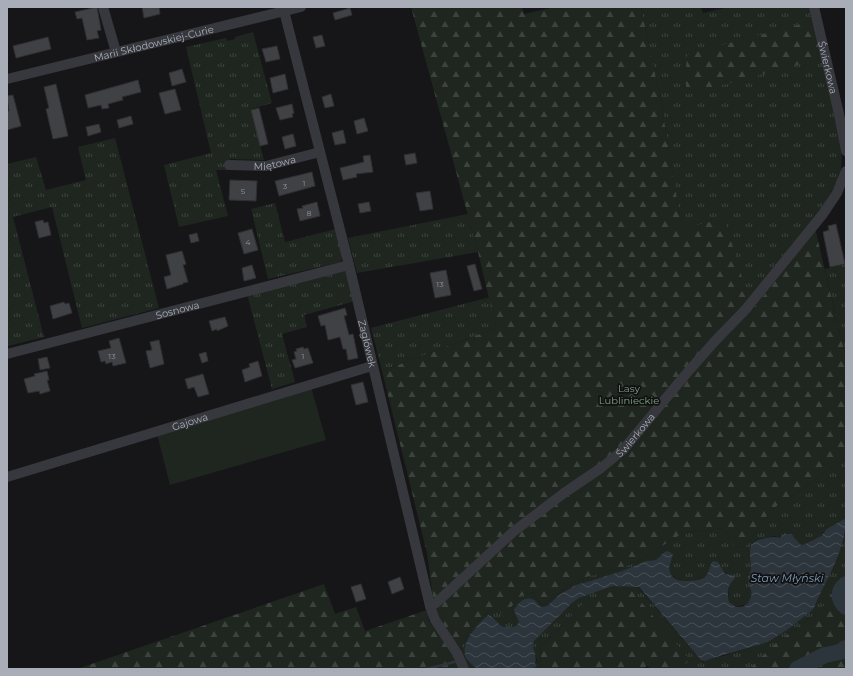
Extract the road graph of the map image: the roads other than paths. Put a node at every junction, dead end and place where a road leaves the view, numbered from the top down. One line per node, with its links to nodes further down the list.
1 (103, 7): 5 (street)
2 (301, 7): 4 (street, Marii Skłodowskiej-Curie)
3 (814, 7): 7 (street, Świerkowa)
4 (284, 9): 5 (street, Marii Skłodowskiej-Curie); 8 (street, Zagłówek)
5 (116, 52): 6 (street, Marii Skłodowskiej-Curie)
6 (7, 79)
7 (846, 151)
8 (320, 152): 9 (street, Miętowa); 11 (street, Zagłówek)
9 (229, 165)
10 (846, 171): 15 (street, Świerkowa)
11 (349, 265): 12 (street, Sosnowa); 13 (street, Zagłówek)
12 (7, 354)
13 (372, 366): 14 (street, Gajowa); 15 (street, Zagłówek)
14 (7, 477)
15 (430, 606): 16 (street, Zagłówek)
16 (464, 669)

